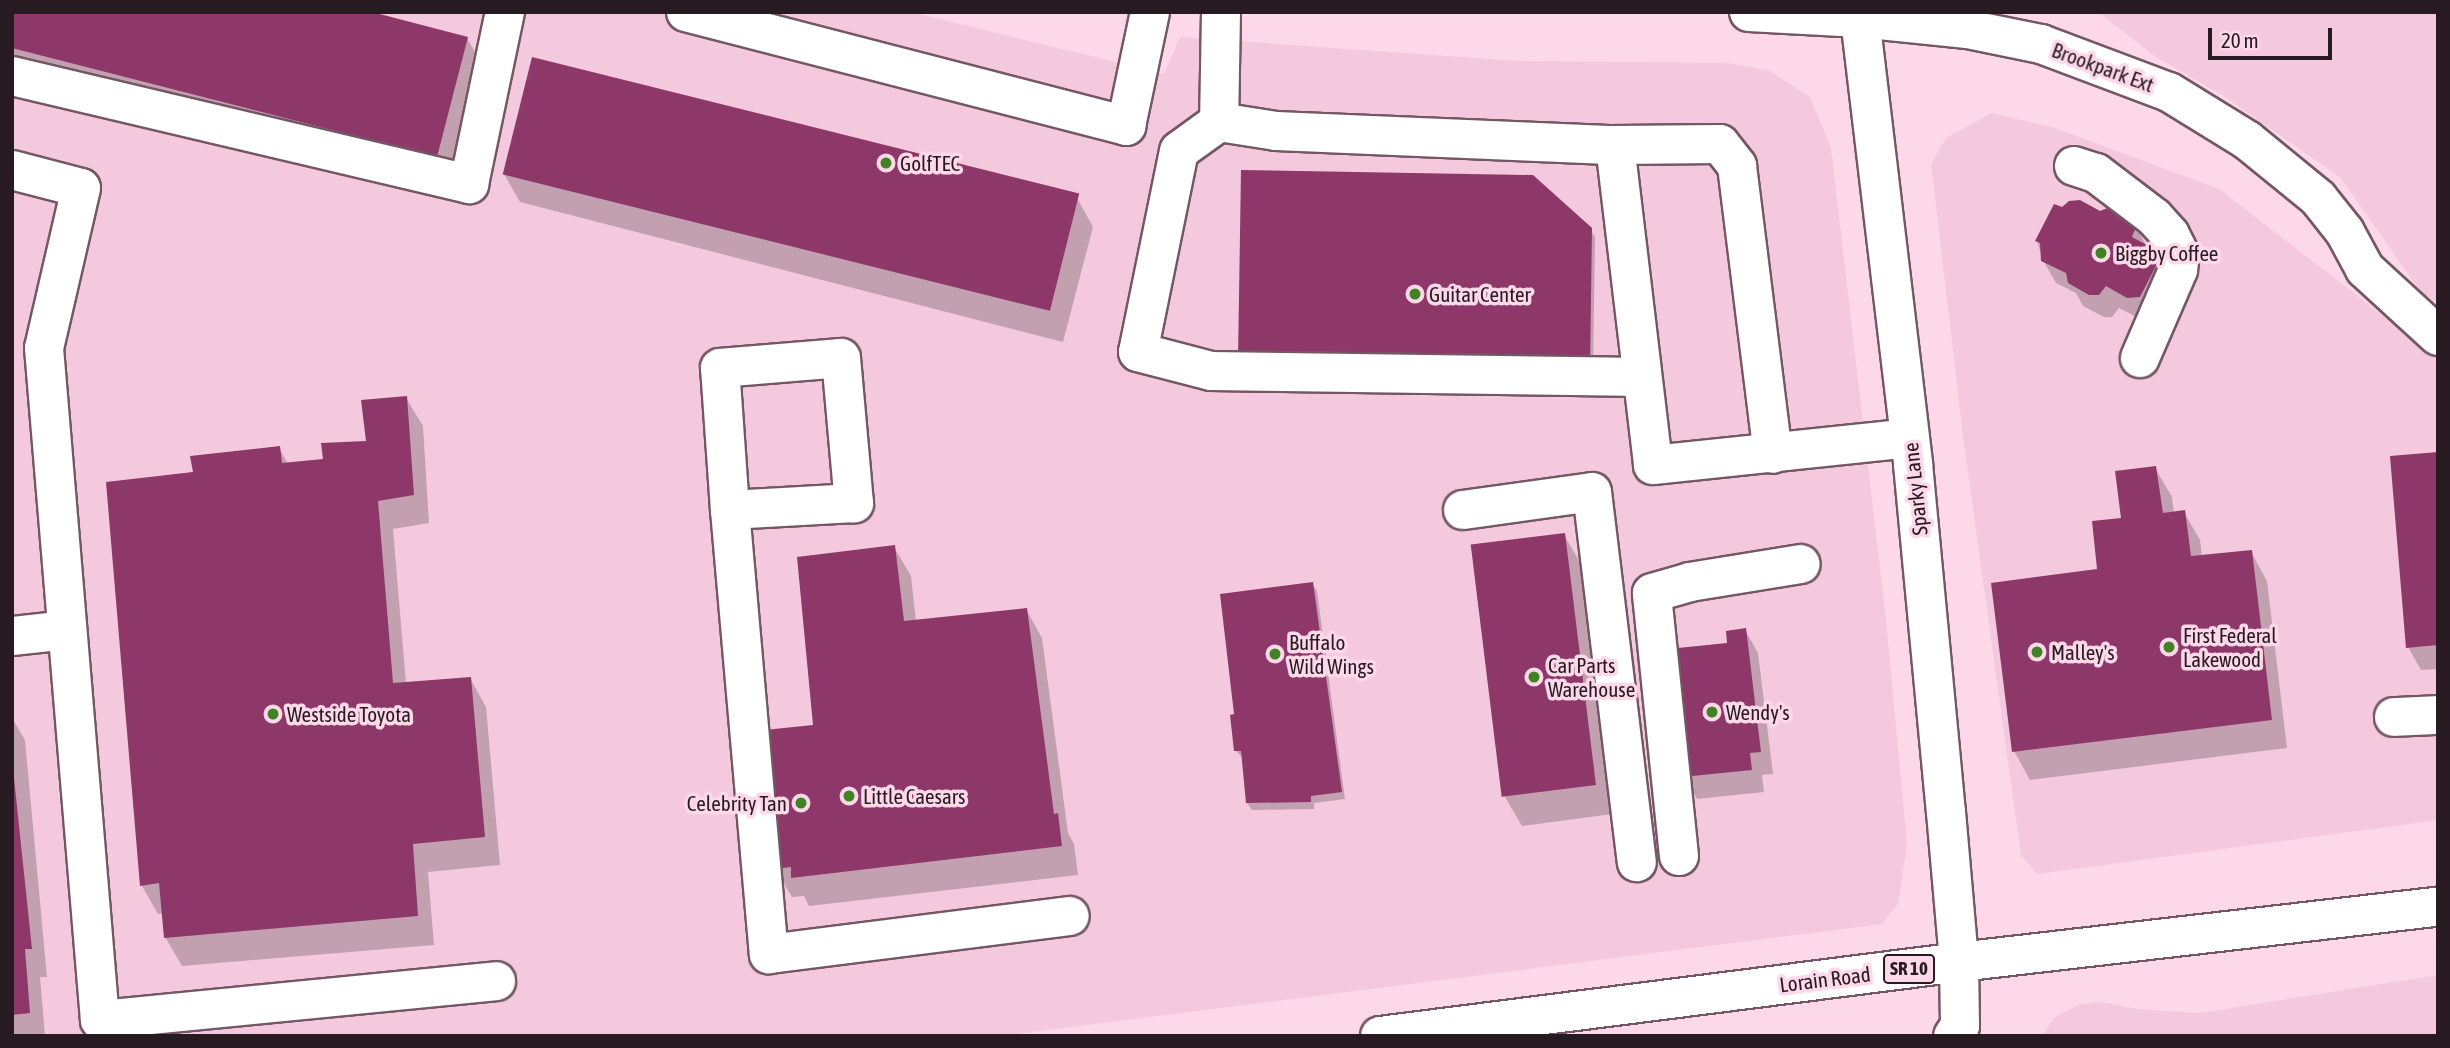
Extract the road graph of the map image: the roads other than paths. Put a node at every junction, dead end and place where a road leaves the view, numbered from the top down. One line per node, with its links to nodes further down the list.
1 (505, 12): 7 (street)
2 (686, 12): 3 (street)
3 (1150, 12)
4 (1221, 12): 8 (street)
5 (1749, 12): 6 (street, Brookpark Ext)
6 (1860, 18): 12 (street, Brookpark Ext); 15 (street, Sparky Lane)
7 (12, 76)
8 (1219, 122): 9 (street); 14 (street)
9 (1615, 145): 14 (street); 16 (street)
10 (2074, 166): 13 (street)
11 (12, 170): 20 (street)
12 (2438, 336)
13 (2140, 358)
14 (1642, 377): 16 (street)
15 (1910, 438): 16 (street); 28 (street, Sparky Lane)
16 (1773, 454)
17 (730, 510): 17 (street); 27 (street)
18 (1463, 510): 25 (street)
19 (1801, 564): 24 (street)
20 (67, 630): 21 (street); 30 (street)
21 (12, 636)
22 (2438, 715): 23 (street)
23 (2394, 717)
24 (1679, 856)
25 (1637, 862)
26 (2438, 907): 28 (street, Lorain Road / SR 10)
27 (1070, 916)
28 (1959, 962): 31 (street, Sparky Lane); 32 (street, Lorain Road / SR 10)
29 (496, 981): 30 (street)
30 (101, 1028)
31 (1961, 1032)
32 (1380, 1036)

